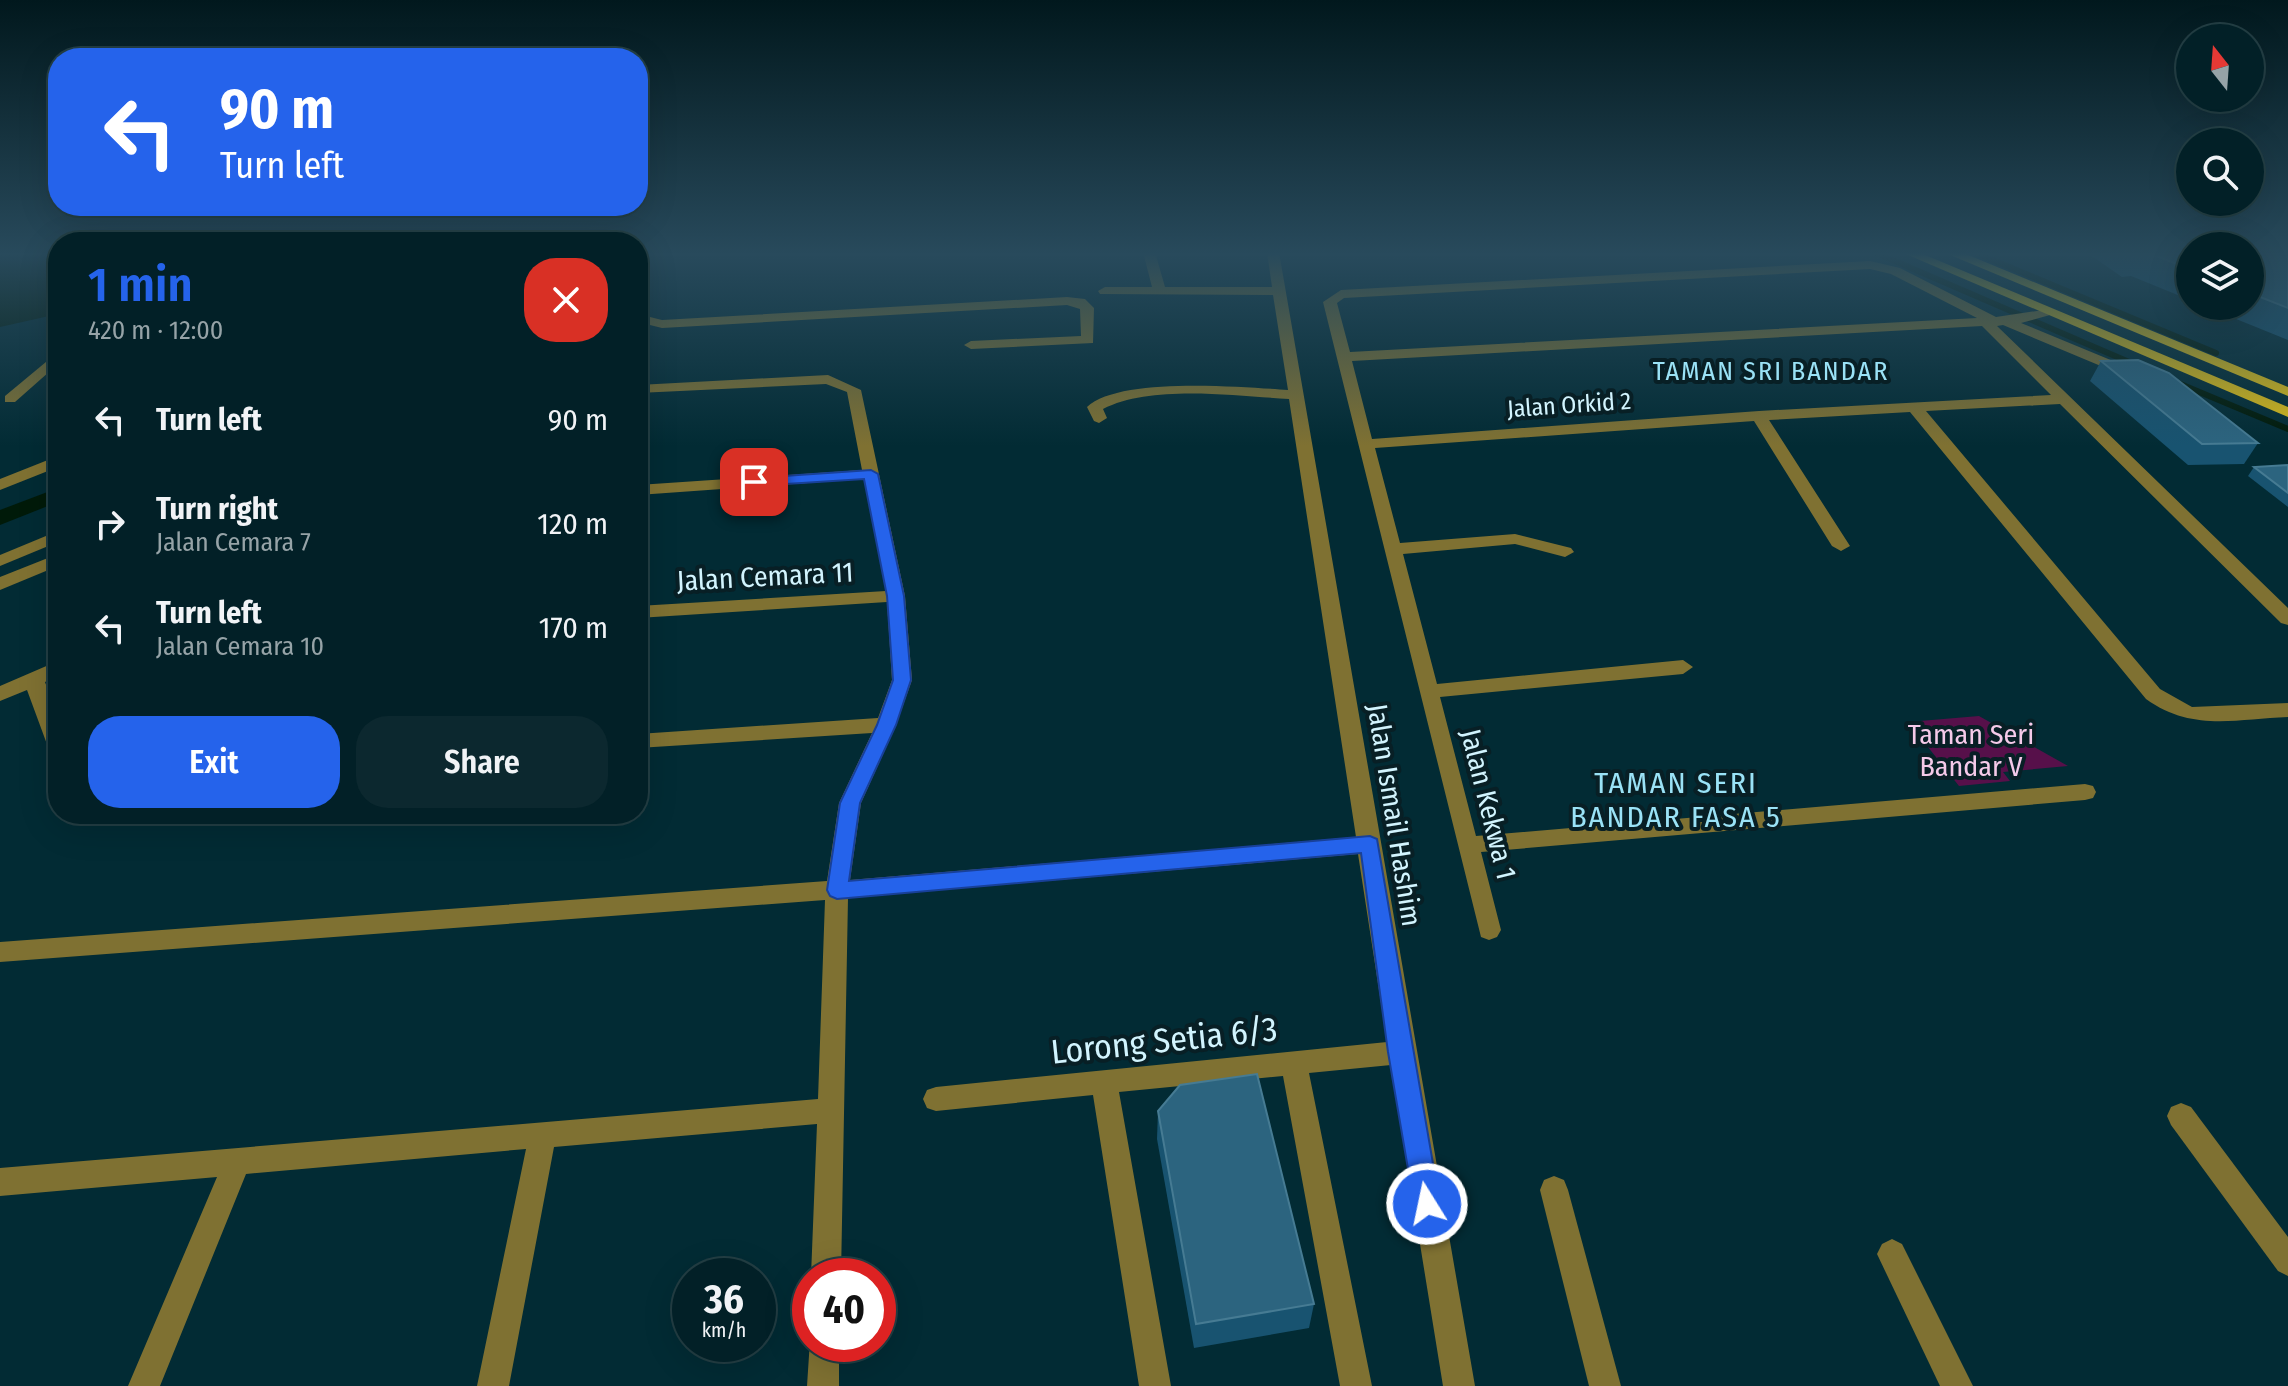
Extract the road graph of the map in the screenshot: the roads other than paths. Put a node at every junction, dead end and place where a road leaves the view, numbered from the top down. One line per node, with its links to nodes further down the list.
1 (791, 317): 9 (street)
2 (1087, 317): 11 (street)
3 (1284, 317): 17 (street, Jalan Ismail Hashim)
4 (1334, 317): 12 (street, Jalan Kekwa 1)
5 (1991, 317): 10 (street, Jalan Kekwa 1)
6 (2024, 317): 10 (street)
7 (2046, 317): 21 (main road)
8 (2106, 317): 16 (main road)
9 (648, 320)
10 (2000, 321): 12 (street); 14 (street); 19 (street)
11 (971, 345)
12 (1344, 357): 24 (street, Jalan Kekwa 1)
13 (48, 365): 18 (street)
14 (2133, 375)
15 (648, 388): 26 (street)
16 (2288, 392)
17 (1297, 395): 23 (street); 49 (street, Jalan Ismail Hashim)
18 (10, 399)
19 (2064, 399): 20 (street, Jalan Orkid 2); 38 (street)
20 (1914, 407): 22 (street, Jalan Orkid 2); 44 (street)
21 (2288, 412)
22 (1759, 416): 24 (street, Jalan Orkid 2); 30 (street)
23 (1099, 418)
24 (1366, 444): 31 (street, Jalan Kekwa 1)
25 (48, 465): 27 (street)
26 (871, 474): 28 (street); 36 (street)
27 (0, 485)
28 (648, 489)
29 (48, 540): 33 (street)
30 (1841, 546)
31 (1394, 549): 32 (street); 42 (street, Jalan Kekwa 1)
32 (1565, 552)
33 (0, 561)
34 (48, 563): 35 (street)
35 (0, 584)
36 (896, 596): 37 (street, Jalan Cemara 11); 46 (street)
37 (648, 611)
38 (2288, 619)
39 (1683, 667): 42 (street)
40 (48, 673): 41 (street)
41 (34, 680): 43 (street); 45 (street)
42 (1430, 691): 50 (street, Jalan Kekwa 1)
43 (0, 694)
44 (2284, 715)
45 (48, 719)
46 (886, 725): 47 (street); 51 (street)
47 (648, 740)
48 (2085, 792): 50 (street)
49 (1370, 844): 51 (street); 54 (street, Jalan Ismail Hashim)
50 (1467, 845): 52 (street, Jalan Kekwa 1)
51 (837, 890): 53 (street); 58 (street)
52 (1489, 930)
53 (0, 952)
54 (1400, 1052): 55 (street, Lorong Setia 6/3); 73 (street, Jalan Ismail Hashim)
55 (1294, 1062): 56 (street, Lorong Setia 6/3); 72 (street)
56 (1104, 1082): 57 (street, Lorong Setia 6/3); 71 (street)
57 (936, 1099)
58 (831, 1110): 60 (street); 65 (street)
59 (2181, 1116): 66 (street)
60 (543, 1135): 61 (street); 69 (street)
61 (237, 1162): 62 (street); 68 (street)
62 (0, 1182)
63 (1554, 1190): 74 (street)
64 (1892, 1254): 75 (street)
65 (827, 1258)
66 (2288, 1261)
67 (824, 1362): 70 (street)
68 (144, 1386)
69 (493, 1386)
70 (823, 1386)
71 (1155, 1386)
72 (1356, 1386)
73 (1459, 1386)
74 (1605, 1386)
75 (1957, 1386)

